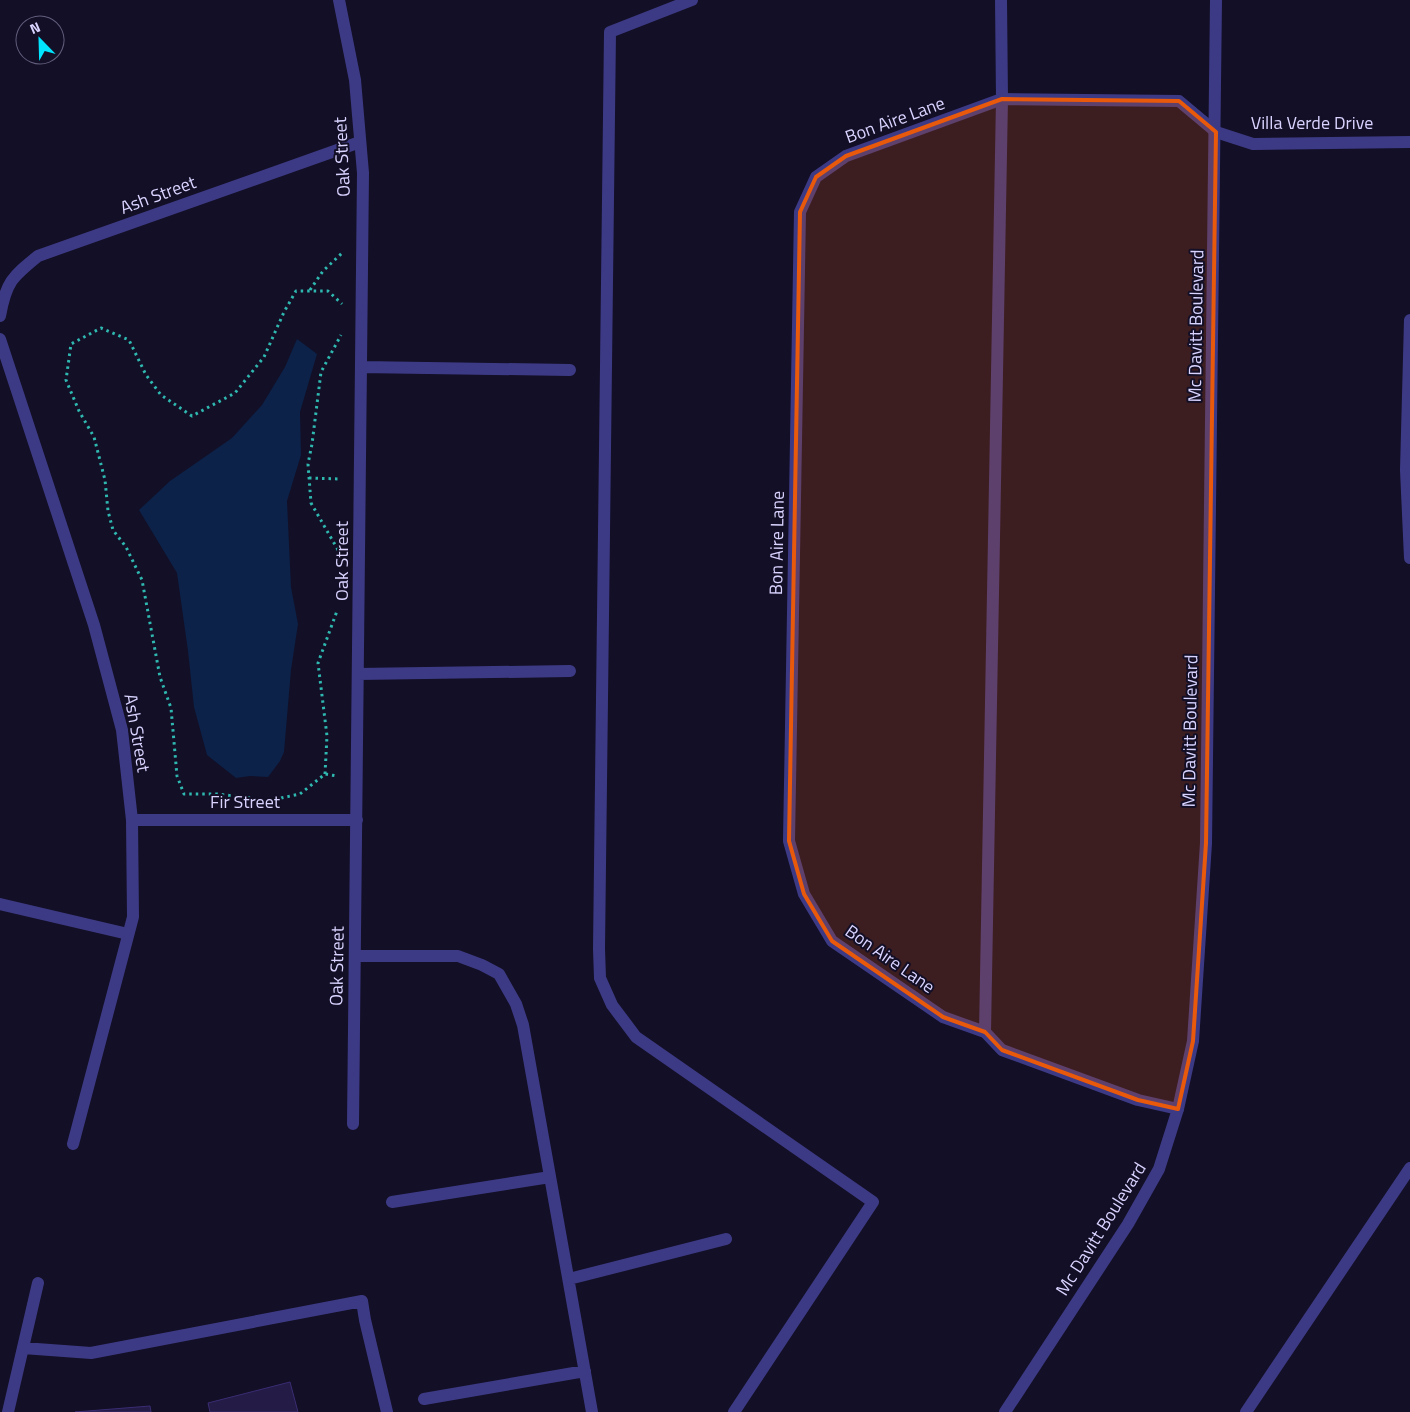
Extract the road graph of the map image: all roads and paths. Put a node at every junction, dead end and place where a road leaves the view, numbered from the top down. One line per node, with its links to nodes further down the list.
1 (339, 0): 7 (street, Oak Street)
2 (692, 0): 50 (street)
3 (1002, 0): 5 (street)
4 (1216, 0): 6 (street, Mc Davitt Boulevard)
5 (1002, 100): 6 (street, Bon Aire Lane); 34 (street); 34 (street, Bon Aire Lane)
6 (1216, 132): 8 (street, Villa Verde Drive); 35 (street, Mc Davitt Boulevard)
7 (360, 142): 9 (street, Oak Street); 12 (street, Ash Street)
8 (1410, 142)
9 (362, 246): 10 (path); 16 (street, Oak Street)
10 (310, 290): 11 (path); 27 (path)
11 (347, 309)
12 (0, 316)
13 (1410, 320): 21 (street)
14 (344, 329): 18 (path)
15 (0, 339): 29 (street, Ash Street)
16 (361, 367): 17 (street); 19 (street, Oak Street)
17 (570, 370)
18 (309, 478): 19 (path); 20 (path)
19 (360, 480): 24 (street, Oak Street)
20 (338, 556)
21 (1410, 558)
22 (337, 609): 25 (path)
23 (570, 671): 24 (street)
24 (358, 674): 26 (street, Oak Street)
25 (325, 774): 26 (path); 28 (path)
26 (357, 780): 30 (street, Oak Street)
27 (256, 798)
28 (273, 800)
29 (132, 820): 30 (street, Fir Street); 32 (street, Ash Street)
30 (357, 820): 33 (street, Oak Street)
31 (0, 904): 32 (street)
32 (128, 934): 37 (street, Ash Street)
33 (355, 956): 36 (street, Oak Street); 39 (street)
34 (986, 1032): 35 (street, Bon Aire Lane)
35 (1178, 1109): 51 (street, Mc Davitt Boulevard)
36 (353, 1124)
37 (72, 1144)
38 (1410, 1168): 52 (street)
39 (550, 1177): 40 (street); 42 (street)
40 (392, 1202)
41 (726, 1239): 42 (street)
42 (569, 1279): 45 (street)
43 (38, 1284): 44 (street)
44 (23, 1348): 47 (street); 48 (street)
45 (585, 1371): 46 (street); 49 (street)
46 (424, 1399)
47 (8, 1412)
48 (387, 1412)
49 (592, 1412)
50 (734, 1412)
51 (1005, 1412)
52 (1246, 1412)

